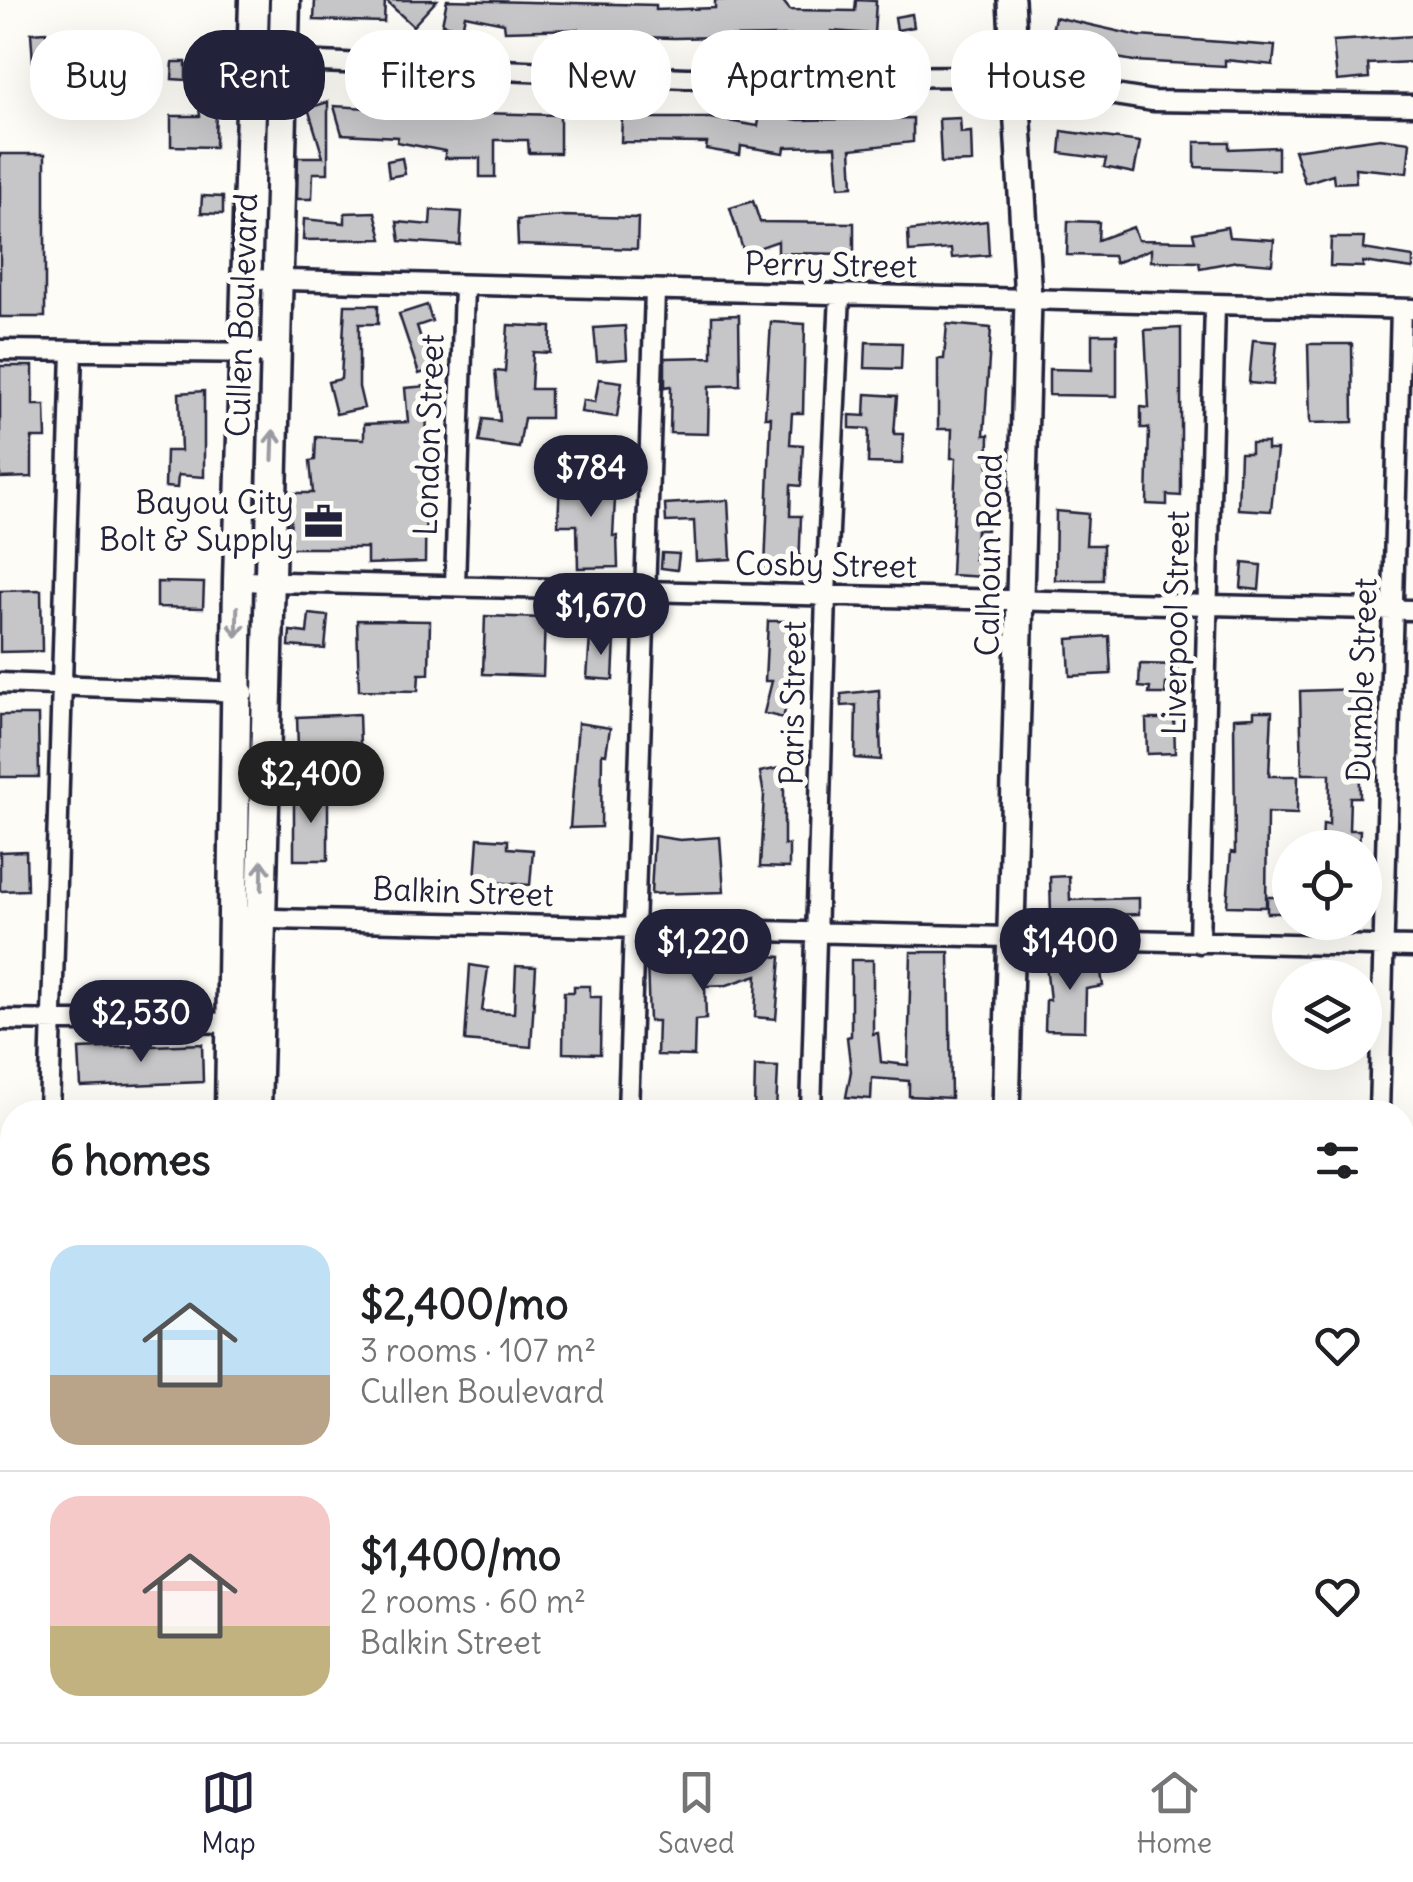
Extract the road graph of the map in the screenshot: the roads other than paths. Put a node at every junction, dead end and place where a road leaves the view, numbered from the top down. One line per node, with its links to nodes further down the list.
1 (254, 0): 4 (main road, Cullen Boulevard)
2 (285, 0): 5 (main road, Cullen Boulevard)
3 (1012, 0): 6 (street, Calhoun Road)
4 (253, 30)
5 (284, 30)
6 (1013, 30)
7 (325, 62): 8 (street)
8 (951, 76)
9 (1121, 97): 10 (street)
10 (1413, 105)
11 (251, 120): 14 (main road, Cullen Boulevard)
12 (282, 120): 15 (main road, Cullen Boulevard)
13 (1017, 120): 19 (street, Calhoun Road)
14 (247, 279): 15 (street, Perry Street); 24 (main road, Cullen Boulevard)
15 (278, 280): 16 (street, Perry Street); 25 (main road, Cullen Boulevard)
16 (464, 286): 17 (street, Perry Street); 28 (street, London Street)
17 (656, 290): 18 (street, Perry Street); 29 (street)
18 (840, 295): 19 (street, Perry Street); 30 (street, Paris Street)
19 (1028, 300): 20 (street, Perry Street); 31 (street, Calhoun Road)
20 (1215, 304): 21 (street, Perry Street); 32 (street, Liverpool Street)
21 (1407, 309): 33 (street, Dumble Street)
22 (0, 350): 23 (street)
23 (72, 352): 24 (street); 35 (street)
24 (246, 353): 25 (street); 26 (main road, Cullen Boulevard)
25 (276, 353): 27 (main road, Cullen Boulevard, one-way to 25)
26 (238, 581): 27 (street, Cosby Street); 36 (main road, Cullen Boulevard, one-way to 36)
27 (269, 582): 28 (street, Cosby Street); 37 (main road, Cullen Boulevard)
28 (454, 586): 29 (street, Cosby Street)
29 (644, 591): 30 (street, Cosby Street); 40 (street)
30 (826, 595): 31 (street, Cosby Street); 41 (street, Paris Street)
31 (1021, 600): 32 (street, Cosby Street); 42 (street, Calhoun Road)
32 (1206, 605): 33 (street, Cosby Street); 43 (street, Liverpool Street)
33 (1404, 610): 44 (street, Dumble Street)
34 (0, 683): 35 (street)
35 (61, 684): 36 (street); 47 (street)
36 (236, 692): 37 (street); 39 (main road, Cullen Boulevard)
37 (267, 692): 38 (main road, Cullen Boulevard, one-way to 37)
38 (261, 917): 39 (street, Balkin Street); 40 (street, Balkin Street); 48 (main road, Cullen Boulevard)
39 (232, 918): 48 (main road, Cullen Boulevard)
40 (633, 928): 41 (street, Balkin Street); 52 (street)
41 (817, 932): 42 (street, Balkin Street); 53 (street, Paris Street)
42 (1011, 937): 43 (street, Balkin Street); 54 (street, Calhoun Road)
43 (1200, 942): 44 (street, Balkin Street)
44 (1382, 946): 45 (street, Balkin Street); 55 (street, Dumble Street)
45 (1413, 947)
46 (0, 1020): 47 (street)
47 (52, 1020): 48 (street); 49 (street)
48 (243, 1024): 50 (main road, Cullen Boulevard); 51 (main road, Cullen Boulevard)
49 (49, 1100)
50 (232, 1100)
51 (254, 1100)
52 (628, 1100)
53 (811, 1100)
54 (1006, 1100)
55 (1379, 1100)

